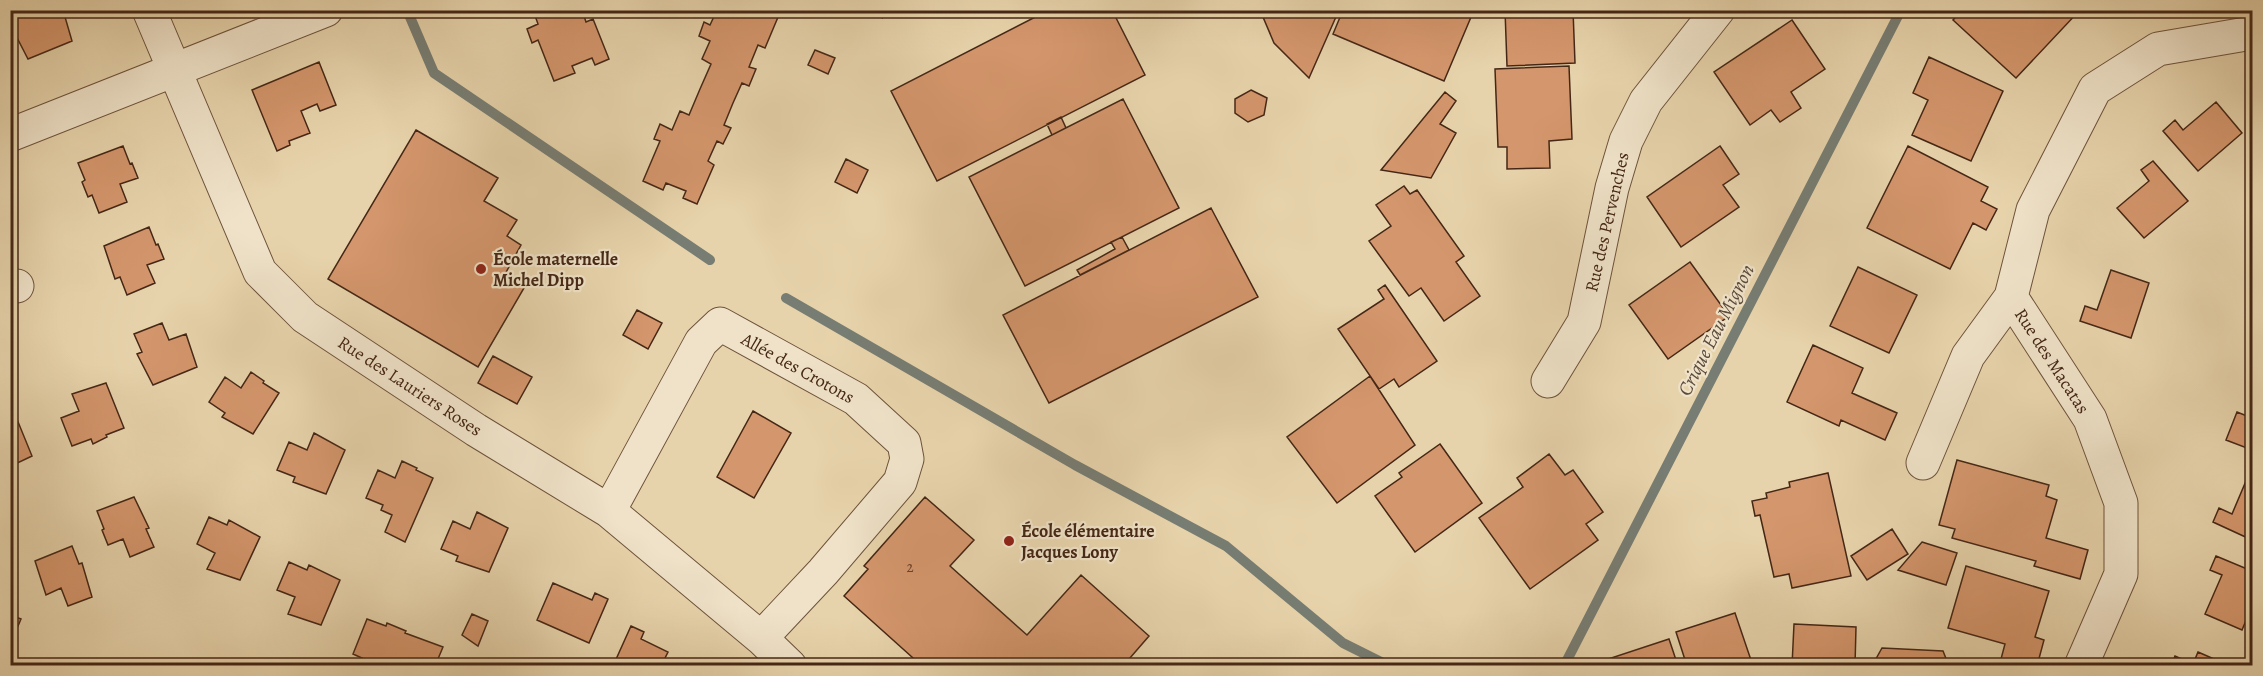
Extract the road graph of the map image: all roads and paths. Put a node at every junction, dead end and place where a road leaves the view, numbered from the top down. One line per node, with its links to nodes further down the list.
1 (149, 10): 7 (street, Rue des Lauriers Roses)
2 (326, 10): 7 (street)
3 (884, 10): 5 (path)
4 (1718, 10): 10 (street, Rue des Pervenches)
5 (881, 18)
6 (2253, 33): 9 (street, Rue des Macatas)
7 (174, 71): 8 (street); 12 (street, Rue des Lauriers Roses)
8 (10, 135)
9 (2011, 297): 11 (street); 15 (street, Rue des Macatas)
10 (1548, 381)
11 (1923, 463)
12 (609, 511): 13 (street, Rue des Lauriers Roses); 13 (street, Allée des Crotons)
13 (761, 638): 14 (street, Rue des Lauriers Roses)
14 (790, 666)
15 (2081, 666)

